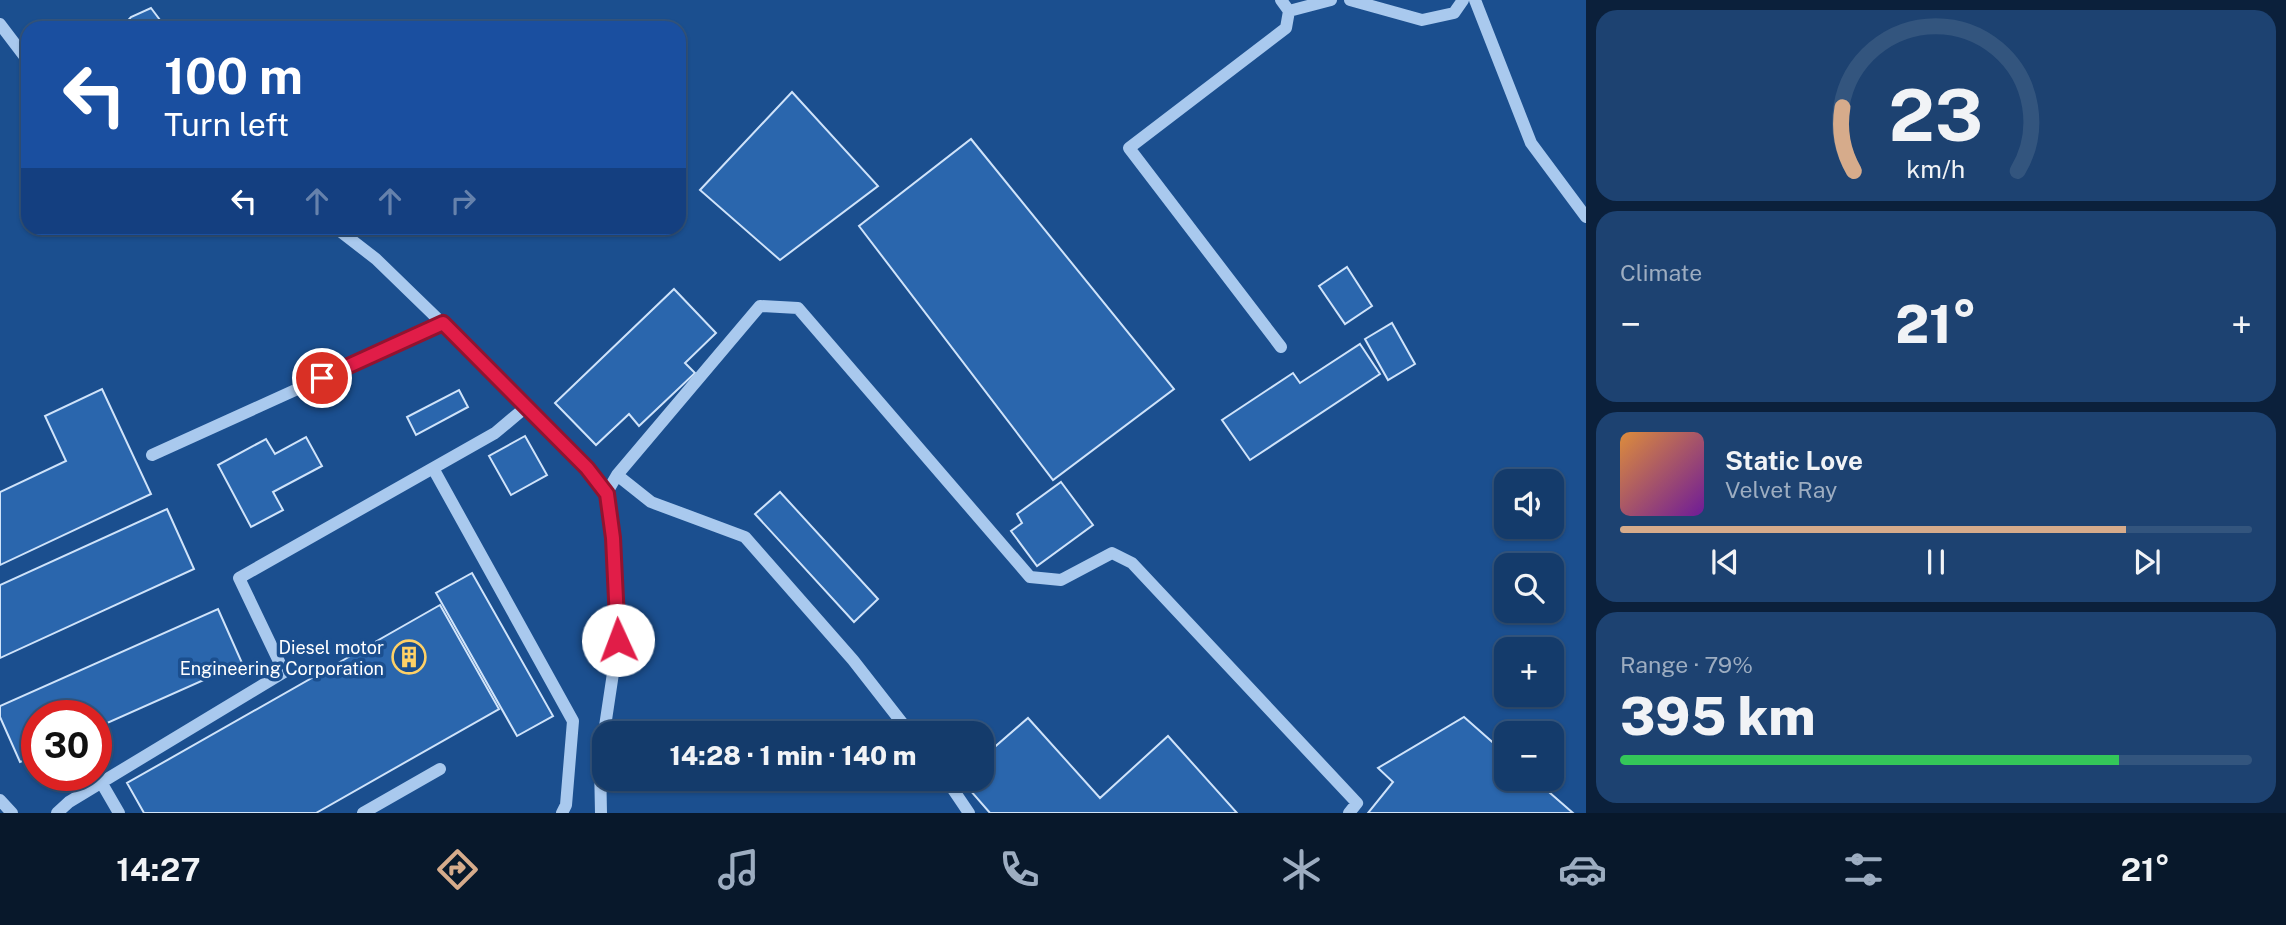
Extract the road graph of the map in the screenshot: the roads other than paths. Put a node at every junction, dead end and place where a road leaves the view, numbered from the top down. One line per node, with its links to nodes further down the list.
1 (1281, 0): 6 (street)
2 (1331, 0): 6 (street)
3 (1350, 0): 4 (street)
4 (1463, 0)
5 (1475, 0): 9 (street)
6 (1289, 11): 12 (street)
7 (0, 24): 8 (street)
8 (21, 52)
9 (1586, 217)
10 (345, 235): 11 (street)
11 (443, 323): 13 (street); 14 (street)
12 (1281, 347)
13 (526, 407): 15 (street); 17 (street)
14 (152, 455)
15 (434, 470): 21 (street); 31 (street)
16 (617, 475): 17 (street); 19 (street); 34 (street)
17 (607, 494): 18 (street)
18 (606, 721)
19 (901, 721)
20 (440, 769): 30 (street)
21 (112, 775)
22 (87, 791): 28 (street)
23 (106, 791): 29 (street)
24 (601, 791): 32 (street)
25 (954, 791): 33 (street)
26 (0, 800): 27 (street)
27 (12, 813)
28 (57, 813)
29 (119, 813)
30 (363, 813)
31 (562, 813)
32 (601, 813)
33 (969, 813)
34 (1349, 813)

